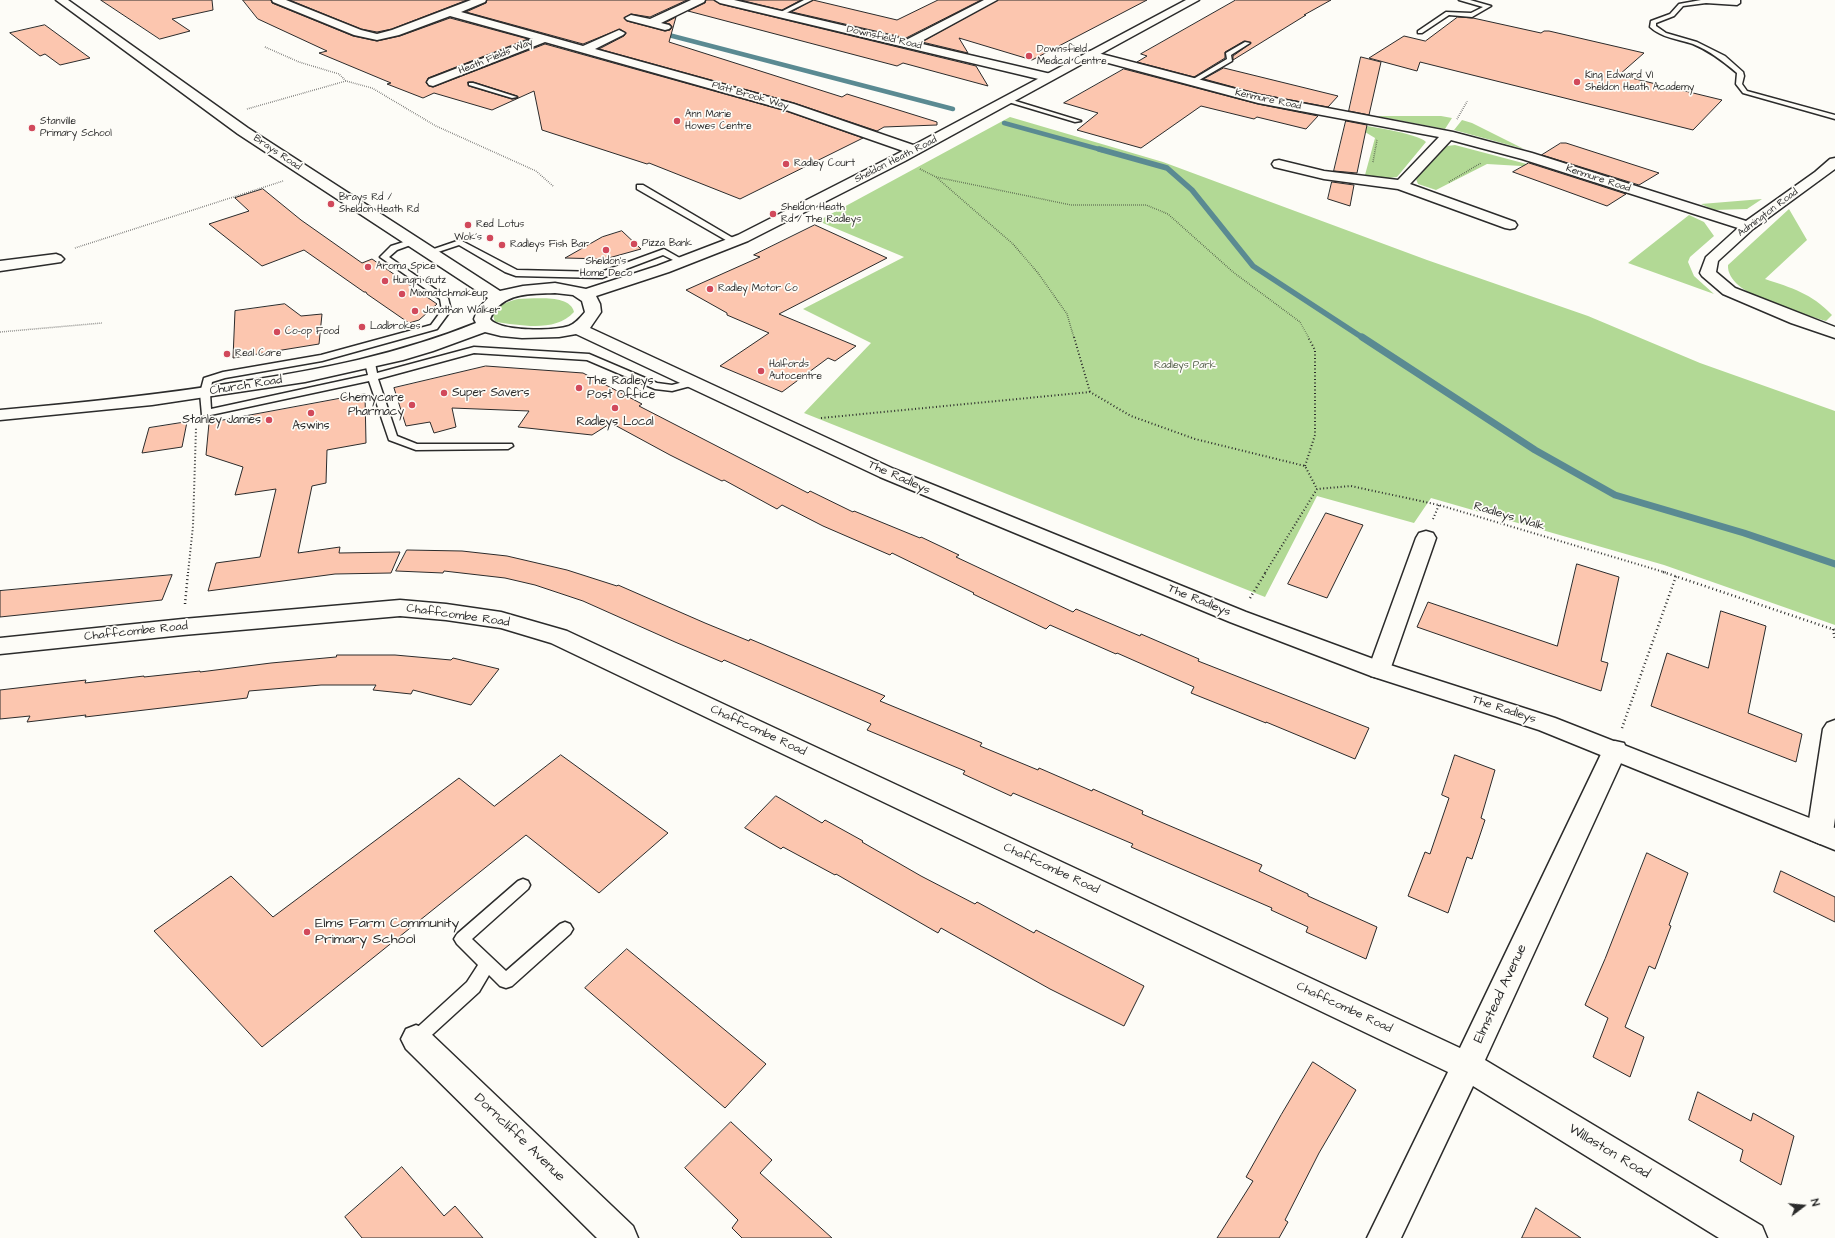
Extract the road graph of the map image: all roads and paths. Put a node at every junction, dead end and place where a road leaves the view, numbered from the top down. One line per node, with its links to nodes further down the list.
1 (61, 0): 32 (street, Brays Road)
2 (277, 0): 11 (street)
3 (481, 0): 11 (street)
4 (700, 0): 14 (street)
5 (720, 0): 12 (street, Downsfield Road)
6 (808, 0): 12 (lane)
7 (992, 0): 20 (street)
8 (1194, 0): 23 (street, Sheldon Heath Road)
9 (1462, 0): 16 (lane)
10 (1737, 0): 33 (lane)
11 (450, 12): 18 (street, Platt Brook Way)
12 (780, 14): 20 (street, Downsfield Road)
13 (631, 18): 14 (street)
14 (651, 22): 15 (street)
15 (669, 28)
16 (1420, 32)
17 (619, 33): 22 (street)
18 (543, 39): 22 (street, Platt Brook Way); 24 (street, Heath Fields Way)
19 (1246, 43): 28 (lane)
20 (907, 44): 25 (street, Downsfield Road)
21 (265, 47): 26 (path)
22 (583, 50): 36 (street, Platt Brook Way)
23 (1090, 55): 25 (street, Sheldon Heath Road); 28 (street, Kenmure Road)
24 (448, 76): 27 (street, Heath Fields Way); 29 (street, Heath Fields Way)
25 (1047, 77): 31 (street, Sheldon Heath Road)
26 (346, 81): 32 (path); 43 (path)
27 (433, 82)
28 (1192, 82): 35 (street, Kenmure Road)
29 (471, 84): 30 (lane)
30 (514, 97)
31 (1007, 100): 34 (lane); 36 (street, Sheldon Heath Road)
32 (222, 116): 47 (street, Brays Road)
33 (1835, 117)
34 (1078, 121)
35 (1448, 135): 42 (street); 46 (street, Kenmure Road)
36 (914, 150): 37 (street, Sheldon Heath Road)
37 (900, 158): 40 (path); 48 (street, Sheldon Heath Road)
38 (1835, 162): 46 (street, Admington Road)
39 (1279, 164): 42 (street)
40 (936, 177): 62 (path); 67 (path)
41 (286, 180): 50 (path)
42 (1401, 185): 45 (street)
43 (552, 186)
44 (640, 187): 48 (lane)
45 (1510, 226)
46 (1748, 226): 59 (street, Admington Road)
47 (413, 241): 49 (street, Brays Road); 63 (lane)
48 (734, 241): 51 (street, Sheldon Heath Road)
49 (429, 252): 51 (lane); 54 (street, Brays Road)
50 (56, 259): 52 (street)
51 (681, 261): 53 (street, Sheldon Heath Road)
52 (0, 266)
53 (586, 294): 54 (street); 57 (street)
54 (499, 298): 56 (street)
55 (102, 322): 58 (path)
56 (486, 325): 57 (street); 60 (street, Church Road)
57 (577, 328): 61 (street, The Radleys)
58 (0, 332)
59 (1835, 333)
60 (372, 370): 61 (lane); 63 (street, Church Road); 66 (lane)
61 (695, 382): 65 (street, The Radleys)
62 (1090, 392): 65 (path); 67 (path)
63 (205, 398): 64 (street, Church Road); 72 (path)
64 (0, 415)
65 (779, 422): 71 (street, The Radleys)
66 (508, 446)
67 (1305, 466): 68 (path)
68 (1317, 489): 70 (path, Radleys Walk); 71 (path)
69 (1426, 538): 76 (street)
70 (1676, 576): 73 (path, Radleys Walk); 78 (path)
71 (1238, 617): 76 (street, The Radleys)
72 (183, 627): 75 (street, Chaffcombe Road); 84 (street, Chaffcombe Road)
73 (1834, 629): 74 (path)
74 (1835, 640)
75 (0, 646)
76 (1379, 670): 78 (street, The Radleys)
77 (1835, 729): 79 (street)
78 (1615, 750): 79 (street, The Radleys); 84 (street, Elmstead Avenue)
79 (1828, 836)
80 (523, 885): 82 (lane)
81 (565, 929): 82 (lane)
82 (487, 964): 83 (lane)
83 (416, 1039): 85 (street, Dorncliffe Avenue)
84 (1467, 1066): 86 (street, Elmstead Avenue); 87 (street, Willaston Road)
85 (621, 1238)
86 (1384, 1238)
87 (1750, 1238)

